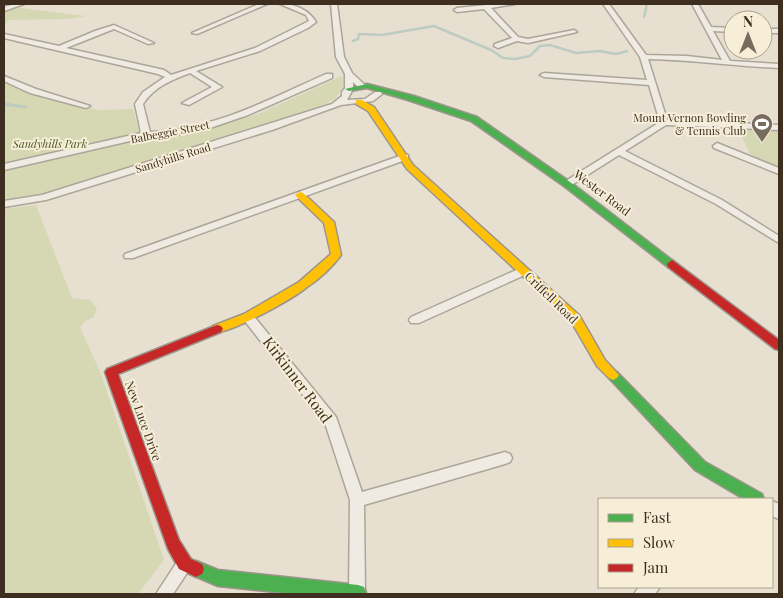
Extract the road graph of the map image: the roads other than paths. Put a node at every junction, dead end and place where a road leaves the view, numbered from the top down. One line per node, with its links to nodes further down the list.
1 (22, 4): 9 (street)
2 (264, 4): 14 (street)
3 (282, 4): 23 (street)
4 (334, 4): 24 (street, Sandyhills Road)
5 (512, 4): 8 (street)
6 (606, 4): 20 (street)
7 (695, 4): 11 (street)
8 (487, 8): 10 (street); 16 (street)
9 (4, 9)
10 (457, 10)
11 (708, 29): 12 (street); 21 (street)
12 (723, 30)
13 (574, 32): 16 (street)
14 (195, 33)
15 (4, 36): 19 (street)
16 (516, 39): 18 (street)
17 (150, 42): 19 (street)
18 (498, 46)
19 (61, 48): 27 (street)
20 (644, 57): 21 (street); 29 (street)
21 (727, 63): 22 (street)
22 (779, 66)
23 (192, 70): 27 (street); 33 (street)
24 (349, 74): 30 (street, Sandyhills Road); 31 (street, Sandyhills Road)
25 (544, 75): 29 (street)
26 (330, 76): 37 (street, Balbeggie Street)
27 (170, 77): 37 (street)
28 (4, 78): 34 (street)
29 (652, 83): 35 (street)
30 (362, 86): 31 (street, Sandyhills Road); 32 (street, Sandyhills Road)
31 (350, 98): 32 (street, Criffell Road); 45 (street, Sandyhills Road)
32 (374, 98): 40 (street, Criffell Road); 43 (street, Wester Road)
33 (186, 103)
34 (86, 106)
35 (664, 123): 36 (street); 39 (street)
36 (779, 128)
37 (146, 135): 41 (street, Balbeggie Street)
38 (717, 146): 42 (street)
39 (617, 151): 43 (street); 46 (street)
40 (405, 157): 44 (street); 48 (street, Criffell Road)
41 (4, 167)
42 (779, 171)
43 (567, 184): 51 (street, Wester Road)
44 (300, 195): 47 (street); 49 (street, New Luce Drive)
45 (4, 204)
46 (779, 240)
47 (128, 256)
48 (523, 271): 50 (street); 53 (street, Criffell Road)
49 (248, 317): 54 (street, Kirkinner Road); 55 (street, New Luce Drive)
50 (415, 320)
51 (779, 346)
52 (505, 458): 54 (street)
53 (754, 498)
54 (357, 500): 57 (street, Kirkinner Road)
55 (185, 564): 56 (street); 57 (street)
56 (164, 594)
57 (357, 594)

